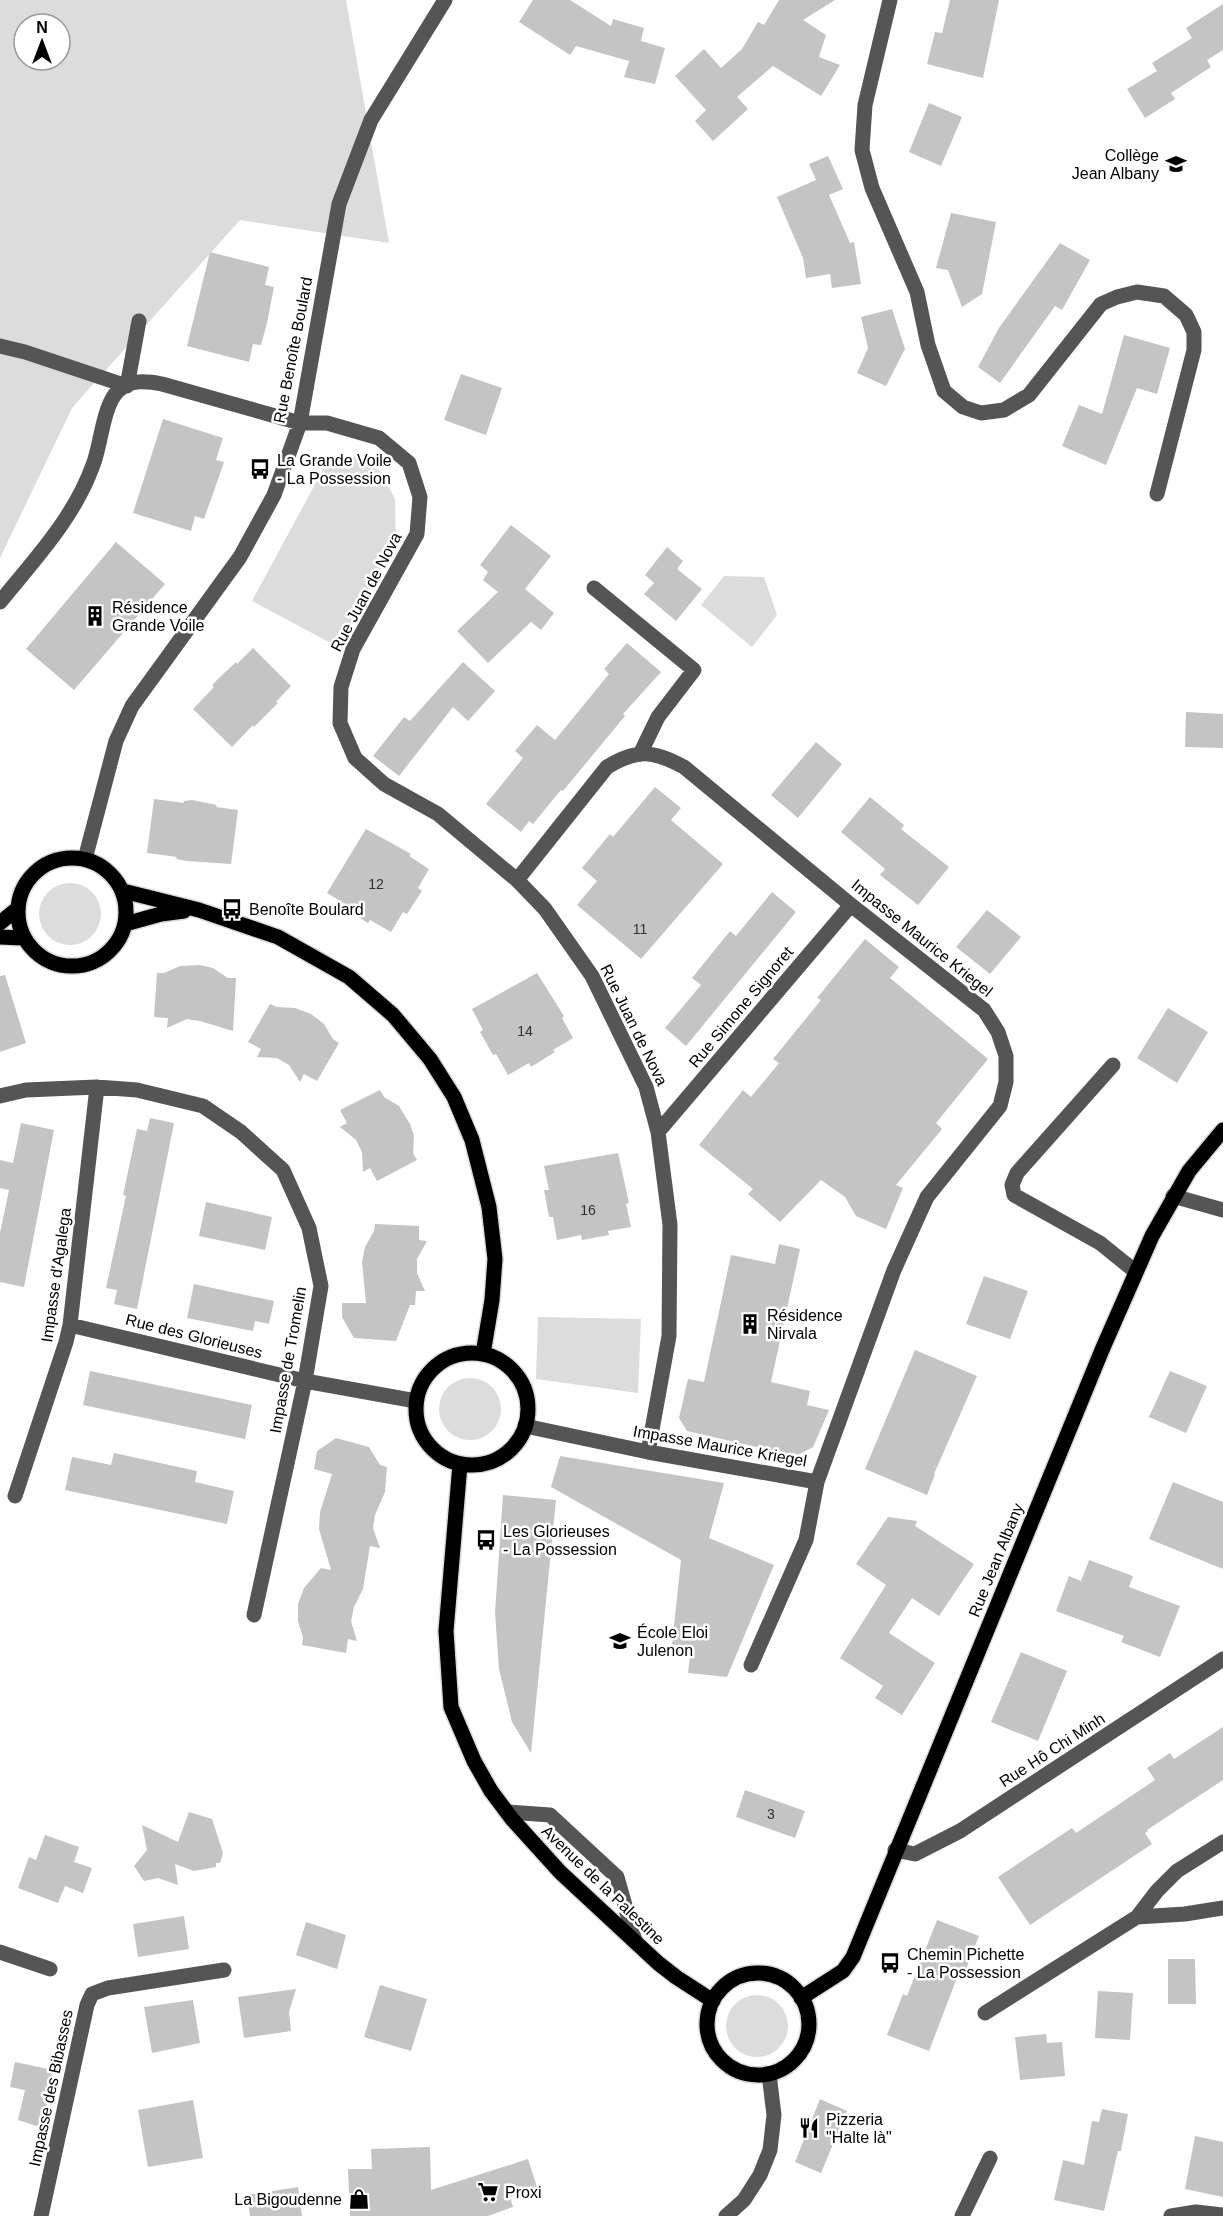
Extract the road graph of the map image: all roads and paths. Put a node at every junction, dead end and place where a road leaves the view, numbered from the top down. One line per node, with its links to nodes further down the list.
1 (445, 0): 6 (street, Rue Benoîte Boulard)
2 (890, 0): 7 (street)
3 (139, 321): 5 (street)
4 (0, 346): 5 (street)
5 (127, 386): 6 (street, Rue Juan de Nova); 9 (street)
6 (300, 423): 11 (street, Rue Benoîte Boulard); 12 (street, Rue Juan de Nova)
7 (1157, 494)
8 (594, 588): 10 (street)
9 (0, 602)
10 (641, 752): 12 (street); 14 (street, Impasse Maurice Kriegel)
11 (85, 859): 13 (main road); 15 (main road)
12 (517, 879): 25 (street, Rue Juan de Nova)
13 (123, 891): 16 (main road); 18 (main road)
14 (850, 905): 25 (street, Rue Simone Signoret); 36 (street, Impasse Maurice Kriegel)
15 (17, 909): 17 (main road); 20 (main road)
16 (199, 910): 18 (main road); 30 (main road)
17 (0, 923)
18 (125, 924): 20 (main road)
19 (0, 937): 20 (main road)
20 (23, 938)
21 (1113, 1065): 28 (street)
22 (97, 1087): 23 (street, Impasse de Tromelin); 29 (street, Impasse d'Agalega); 31 (street, Impasse de Tromelin)
23 (0, 1096)
24 (1223, 1130): 26 (main road, Rue Jean Albany)
25 (658, 1132): 34 (street, Rue Juan de Nova)
26 (1173, 1196): 27 (street); 28 (main road, Rue Jean Albany)
27 (1223, 1210)
28 (1136, 1272): 43 (main road, Rue Jean Albany)
29 (70, 1325): 31 (street, Rue des Glorieuses); 37 (street, Impasse d'Agalega)
30 (483, 1354): 32 (main road); 33 (main road)
31 (305, 1381): 32 (street, Rue des Glorieuses); 38 (street, Impasse de Tromelin)
32 (416, 1401): 35 (main road)
33 (525, 1426): 34 (street, Impasse Maurice Kriegel); 35 (main road)
34 (648, 1452): 36 (street, Impasse Maurice Kriegel)
35 (460, 1464): 41 (main road, Avenue de la Palestine)
36 (817, 1482): 40 (street)
37 (15, 1496)
38 (254, 1616)
39 (1223, 1659): 43 (street, Rue Hô Chi Minh)
40 (751, 1665)
41 (507, 1812): 46 (main road, Avenue de la Palestine); 46 (street)
42 (1223, 1842): 45 (street)
43 (896, 1850): 50 (main road, Rue Jean Albany)
44 (1223, 1908): 45 (street)
45 (1137, 1917): 52 (street)
46 (635, 1941): 51 (main road, Avenue de la Palestine)
47 (0, 1952): 48 (street)
48 (50, 1969)
49 (224, 1970): 56 (street, Impasse des Bibasses)
50 (801, 1998): 51 (main road); 53 (main road)
51 (713, 2001): 53 (main road)
52 (985, 2013)
53 (769, 2074): 57 (street)
54 (990, 2158): 58 (street)
55 (1223, 2215): 59 (street)
56 (41, 2216)
57 (726, 2216)
58 (962, 2216)
59 (1171, 2216)

